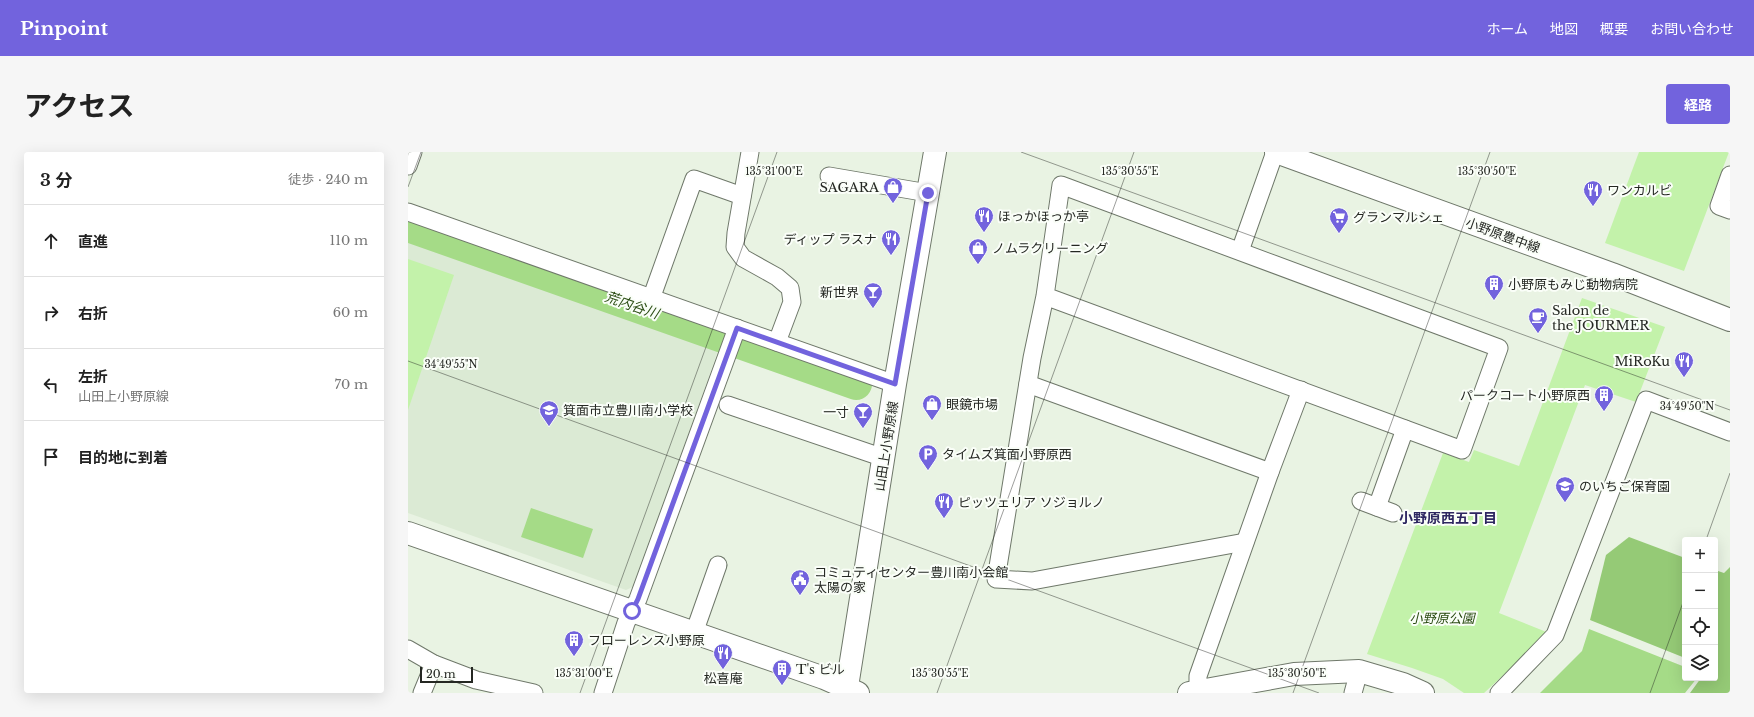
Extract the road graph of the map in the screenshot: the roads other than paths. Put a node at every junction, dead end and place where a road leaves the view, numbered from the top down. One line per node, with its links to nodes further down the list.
1 (413, 152): 5 (street)
2 (750, 152): 9 (street)
3 (935, 152): 8 (street, 山田上小野原線)
4 (1276, 152): 12 (street); 15 (street, 小野原豊中線)
5 (408, 166)
6 (1730, 175): 10 (street)
7 (829, 176): 8 (street)
8 (928, 193): 18 (street, 山田上小野原線)
9 (742, 196): 14 (street); 17 (street)
10 (1730, 210)
11 (408, 212): 14 (street)
12 (1240, 251): 13 (street); 22 (street)
13 (1045, 296): 19 (street); 20 (street)
14 (651, 299): 16 (street)
15 (1730, 320)
16 (733, 338): 17 (street); 30 (street)
17 (777, 342): 18 (street)
18 (895, 384): 24 (street, 山田上小野原線)
19 (1028, 384): 25 (street); 28 (street)
20 (1301, 390): 22 (street); 25 (street)
21 (728, 405): 24 (street)
22 (1405, 429): 26 (street)
23 (1730, 432): 43 (street)
24 (884, 458): 36 (street, 山田上小野原線)
25 (1270, 472): 28 (street)
26 (1393, 513)
27 (408, 533): 30 (street)
28 (1245, 542): 37 (street)
29 (718, 565): 31 (street)
30 (632, 611): 31 (street); 40 (street)
31 (694, 633): 36 (street)
32 (408, 649): 33 (street)
33 (434, 664): 35 (street); 38 (street)
34 (1359, 672): 37 (street); 41 (street); 42 (street)
35 (515, 690): 39 (street)
36 (850, 692)
37 (1195, 692)
38 (422, 693)
39 (534, 693)
40 (603, 693)
41 (1353, 693)
42 (1423, 693)
43 (1499, 693)

